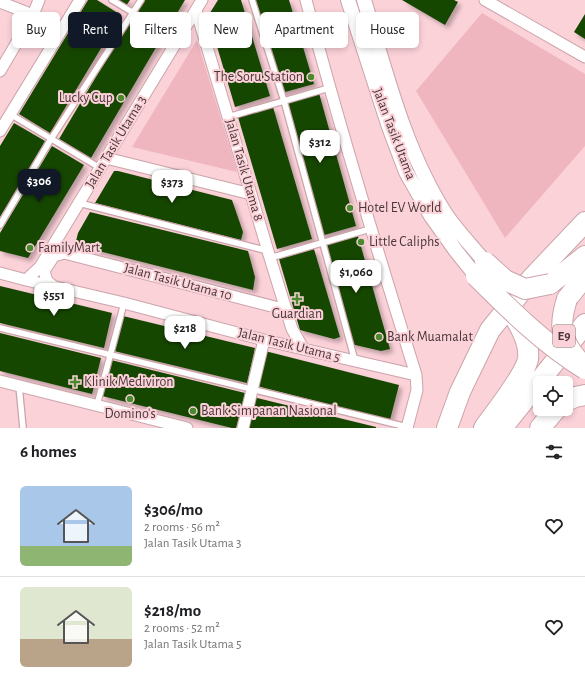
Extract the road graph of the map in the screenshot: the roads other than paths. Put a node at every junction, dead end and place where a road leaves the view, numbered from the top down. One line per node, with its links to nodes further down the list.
1 (39, 0): 14 (street)
2 (80, 0): 25 (street)
3 (112, 0): 15 (lane)
4 (141, 0): 16 (lane)
5 (202, 0): 12 (street, Jalan Tasik Utama 3)
6 (252, 0): 24 (lane)
7 (306, 0): 23 (street)
8 (348, 0): 41 (street, Jalan Tasik Utama)
9 (364, 0): 41 (street, Jalan Tasik Utama)
10 (485, 0): 21 (street)
11 (0, 2): 13 (street)
12 (196, 10): 18 (street, Jalan Tasik Utama 3); 26 (street, Jalan Tasik Utama 8)
13 (25, 12)
14 (34, 12)
15 (131, 12)
16 (134, 12)
17 (130, 18): 28 (lane)
18 (191, 18)
19 (14, 48): 22 (street)
20 (173, 48): 29 (street, Jalan Tasik Utama 3)
21 (585, 58)
22 (0, 71)
23 (329, 88): 24 (lane); 35 (street)
24 (284, 101): 26 (lane); 37 (lane)
25 (10, 114): 27 (street); 28 (lane)
26 (228, 117): 31 (street, Jalan Tasik Utama 8)
27 (0, 131)
28 (51, 139): 30 (lane); 34 (lane)
29 (106, 158): 30 (street, Jalan Tasik Utama 3); 31 (street)
30 (100, 168): 32 (street, Jalan Tasik Utama 3)
31 (251, 194): 39 (street, Jalan Tasik Utama 8)
32 (79, 203): 36 (street, Jalan Tasik Utama 3); 39 (lane)
33 (585, 222): 72 (highway)
34 (0, 225)
35 (370, 229): 37 (lane); 58 (street)
36 (63, 230): 38 (street); 43 (street, Jalan Tasik Utama 3)
37 (323, 243): 39 (lane); 56 (lane)
38 (68, 254): 44 (street); 46 (street, Jalan Tasik Utama 10)
39 (268, 255): 46 (street, Jalan Tasik Utama 8)
40 (582, 262): 41 (highway, bridge); 57 (highway, E9, bridge)
41 (481, 269): 47 (highway, bridge)
42 (0, 273): 43 (street, Jalan Tasik Utama 5)
43 (26, 280): 44 (street, Jalan Tasik Utama 5)
44 (53, 286): 45 (street, Jalan Tasik Utama 5)
45 (124, 303): 51 (street, Jalan Tasik Utama 5); 55 (lane)
46 (287, 310): 50 (street, Jalan Tasik Utama 8)
47 (512, 313): 57 (highway, bridge); 73 (highway)
48 (585, 324): 74 (highway)
49 (0, 328): 55 (lane)
50 (292, 330): 52 (street); 54 (street, Jalan Tasik Utama 8)
51 (264, 340): 52 (street, Jalan Tasik Utama 5); 62 (street)
52 (281, 343): 54 (street, Jalan Tasik Utama 5)
53 (585, 343): 59 (highway)
54 (303, 348): 56 (street, Jalan Tasik Utama 5)
55 (110, 355): 62 (lane); 65 (lane)
56 (355, 361): 58 (street, Jalan Tasik Utama 5)
57 (585, 368)
58 (416, 375): 71 (street)
59 (559, 376)
60 (0, 381): 61 (street)
61 (20, 386): 65 (street); 68 (lane)
62 (252, 390): 70 (street); 71 (lane)
63 (585, 395): 64 (highway)
64 (573, 398)
65 (97, 405): 69 (street)
66 (533, 409): 75 (highway)
67 (550, 416): 76 (highway)
68 (23, 428)
69 (187, 428)
70 (243, 428)
71 (407, 428)
72 (447, 428)
73 (484, 428)
74 (502, 428)
75 (518, 428)
76 (540, 428)

